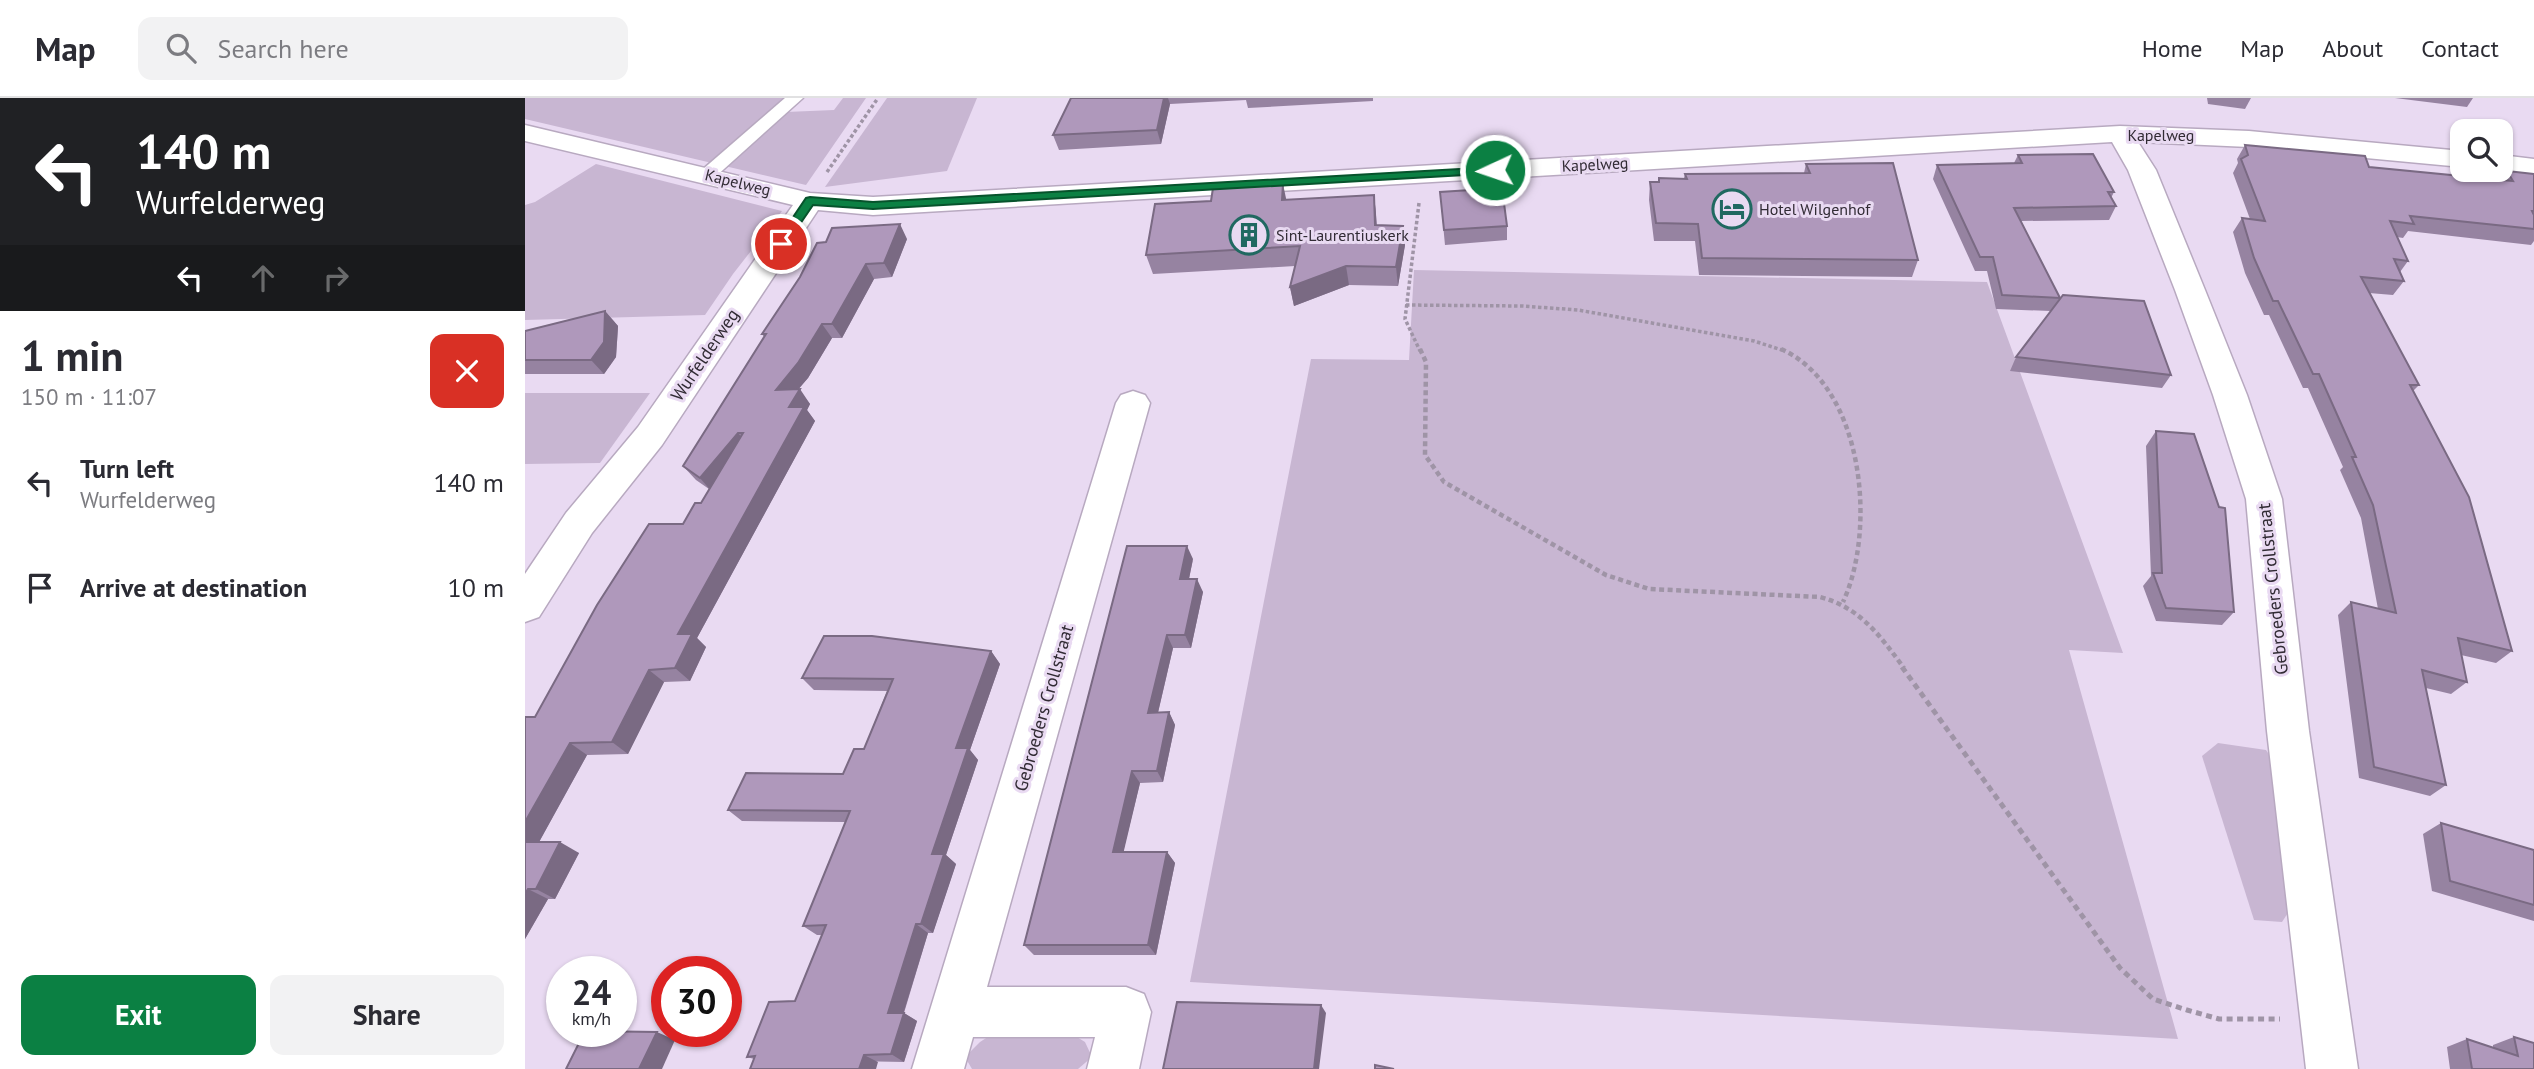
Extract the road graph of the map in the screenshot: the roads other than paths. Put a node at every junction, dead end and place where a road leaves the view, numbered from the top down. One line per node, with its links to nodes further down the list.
1 (795, 98): 7 (lane)
2 (525, 133): 7 (street, Kapelweg)
3 (2120, 134): 4 (street, Kapelweg); 8 (street, Kapelweg); 14 (street, Gebroeders Crollstraat)
4 (2450, 158)
5 (2513, 164): 6 (street)
6 (2534, 167)
7 (708, 174): 8 (street, Kapelweg)
8 (810, 201): 10 (street, Wurfelderweg)
9 (1133, 403): 11 (street, Gebroeders Crollstraat)
10 (525, 606)
11 (954, 1012): 12 (street, Gebroeders Crollstraat); 13 (street)
12 (938, 1069)
13 (1113, 1069)
14 (2332, 1069)

